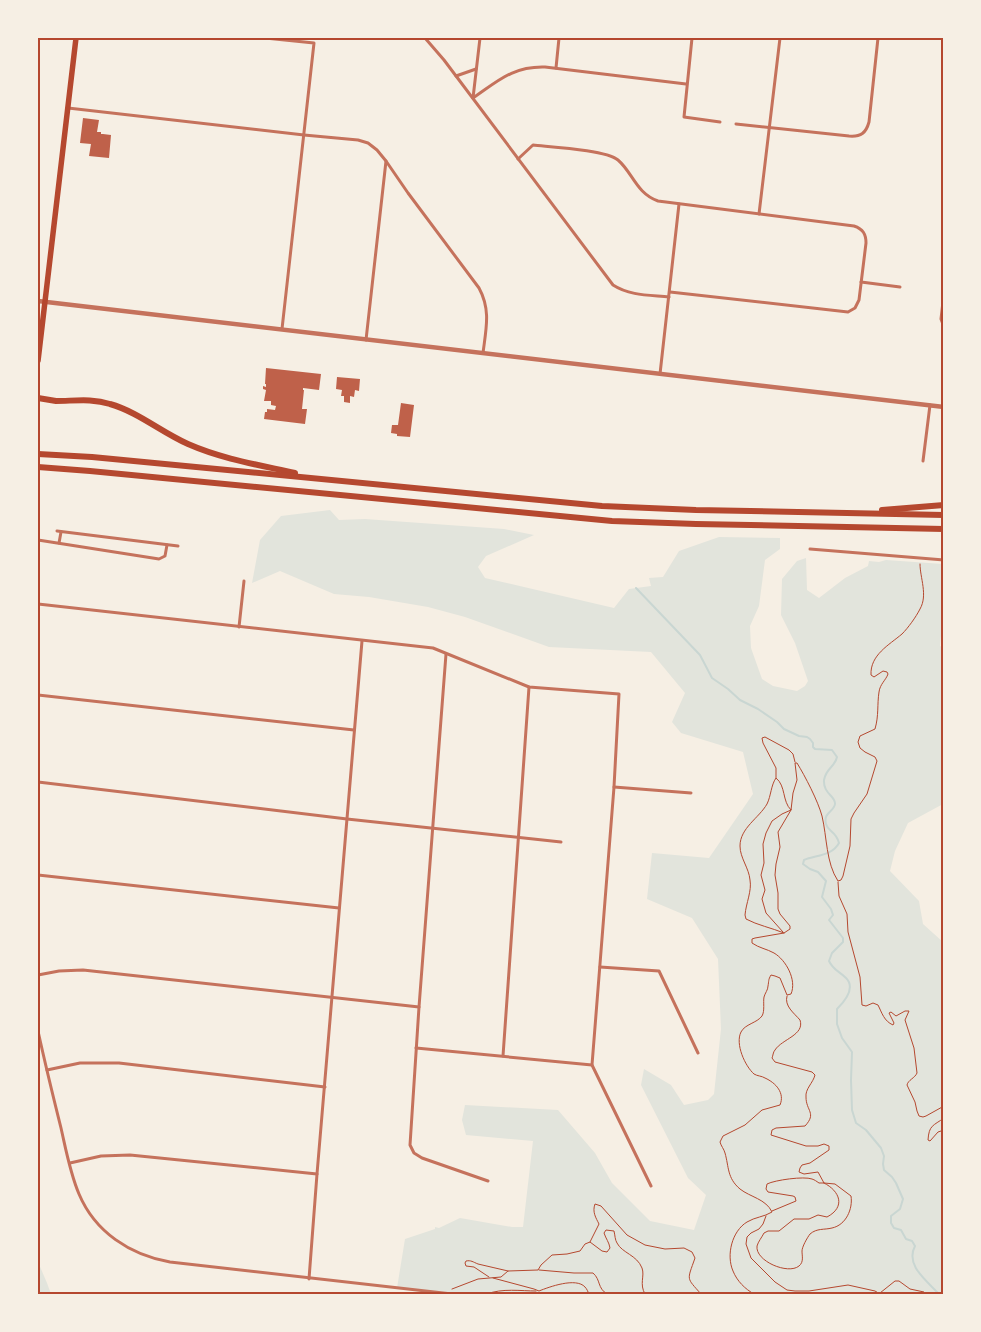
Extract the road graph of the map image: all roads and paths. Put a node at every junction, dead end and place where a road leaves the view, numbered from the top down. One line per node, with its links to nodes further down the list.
1 (76, 38): 14 (main road)
2 (265, 38): 18 (street)
3 (425, 38): 11 (street)
4 (480, 38): 10 (street)
5 (559, 38): 9 (street)
6 (692, 38): 12 (street)
7 (780, 38): 17 (street)
8 (878, 38): 17 (street)
9 (556, 68): 12 (street); 13 (street)
10 (476, 69): 11 (street); 13 (street)
11 (456, 76): 13 (street)
12 (686, 84): 15 (street)
13 (473, 98): 19 (street)
14 (68, 108): 18 (street); 29 (main road)
15 (720, 122)
16 (736, 124): 17 (street)
17 (770, 127): 22 (street)
18 (304, 135): 20 (street); 31 (street)
19 (518, 159): 21 (street); 27 (street)
20 (386, 161): 32 (street); 33 (street)
21 (679, 204): 22 (street); 25 (street)
22 (759, 214): 23 (street)
23 (861, 282): 24 (street); 25 (street)
24 (900, 287)
25 (670, 292): 27 (street)
26 (944, 293): 30 (street)
27 (669, 297): 35 (street)
28 (38, 301): 29 (street)
29 (45, 302): 31 (street); 34 (main road)
30 (944, 327)
31 (282, 329): 32 (street)
32 (366, 340): 33 (street)
33 (483, 354): 35 (street)
34 (38, 361)
35 (660, 374): 37 (street)
36 (38, 398): 42 (highway)
37 (930, 406): 38 (street); 40 (street)
38 (944, 407)
39 (38, 454): 42 (highway)
40 (923, 461)
41 (38, 467): 46 (highway)
42 (320, 479): 44 (highway)
43 (944, 505): 44 (highway)
44 (816, 512): 45 (highway)
45 (944, 515)
46 (944, 529)
47 (38, 540): 48 (street)
48 (59, 543): 49 (street); 49 (street)
49 (167, 545): 50 (street)
50 (178, 546)
51 (810, 549): 52 (street)
52 (920, 558): 53 (street); 73 (path)
53 (944, 560)
54 (244, 581): 56 (street)
55 (38, 604): 56 (street)
56 (238, 627): 57 (street)
57 (362, 641): 58 (street); 61 (street)
58 (446, 654): 59 (street); 69 (street)
59 (529, 687): 65 (street); 70 (street)
60 (38, 695): 61 (street)
61 (354, 730): 68 (street)
62 (795, 763): 63 (path); 67 (path); 73 (path)
63 (776, 778): 67 (path); 75 (path)
64 (38, 782): 68 (street)
65 (614, 788): 66 (street); 76 (street)
66 (692, 793)
67 (791, 810): 75 (path); 75 (path)
68 (347, 819): 69 (street); 74 (street)
69 (433, 828): 70 (street); 80 (street)
70 (518, 838): 71 (street); 84 (street)
71 (561, 842)
72 (38, 875): 74 (street)
73 (838, 881): 88 (path)
74 (339, 908): 79 (street)
75 (784, 933): 78 (path)
76 (600, 967): 83 (street); 85 (street)
77 (38, 975): 79 (street)
78 (787, 995): 94 (path); 96 (path)
79 (332, 998): 80 (street); 87 (street)
80 (419, 1007): 82 (street)
81 (38, 1031): 86 (street)
82 (416, 1048): 84 (street); 93 (street)
83 (698, 1053)
84 (503, 1056): 85 (street)
85 (592, 1066): 95 (street)
86 (47, 1070): 87 (street); 91 (street)
87 (325, 1087): 92 (street)
88 (944, 1106)
89 (944, 1118): 90 (path)
90 (944, 1130)
91 (70, 1163): 92 (street); 102 (street)
92 (317, 1174): 102 (street)
93 (488, 1181)
94 (824, 1184): 94 (path); 96 (path)
95 (651, 1186)
96 (772, 1212): 97 (path)
97 (767, 1215): 111 (path); 112 (path)
98 (590, 1242): 99 (path); 109 (path); 110 (path)
99 (538, 1270): 100 (path); 108 (path)
100 (508, 1271): 101 (path); 101 (path)
101 (491, 1278): 103 (path); 104 (path)
102 (309, 1279): 105 (street)
103 (449, 1291)
104 (538, 1291): 106 (path); 107 (path)
105 (452, 1294)
106 (487, 1294)
107 (590, 1294)
108 (607, 1294)
109 (645, 1294)
110 (701, 1294)
111 (754, 1294)
112 (879, 1294): 113 (path)
113 (926, 1294)

